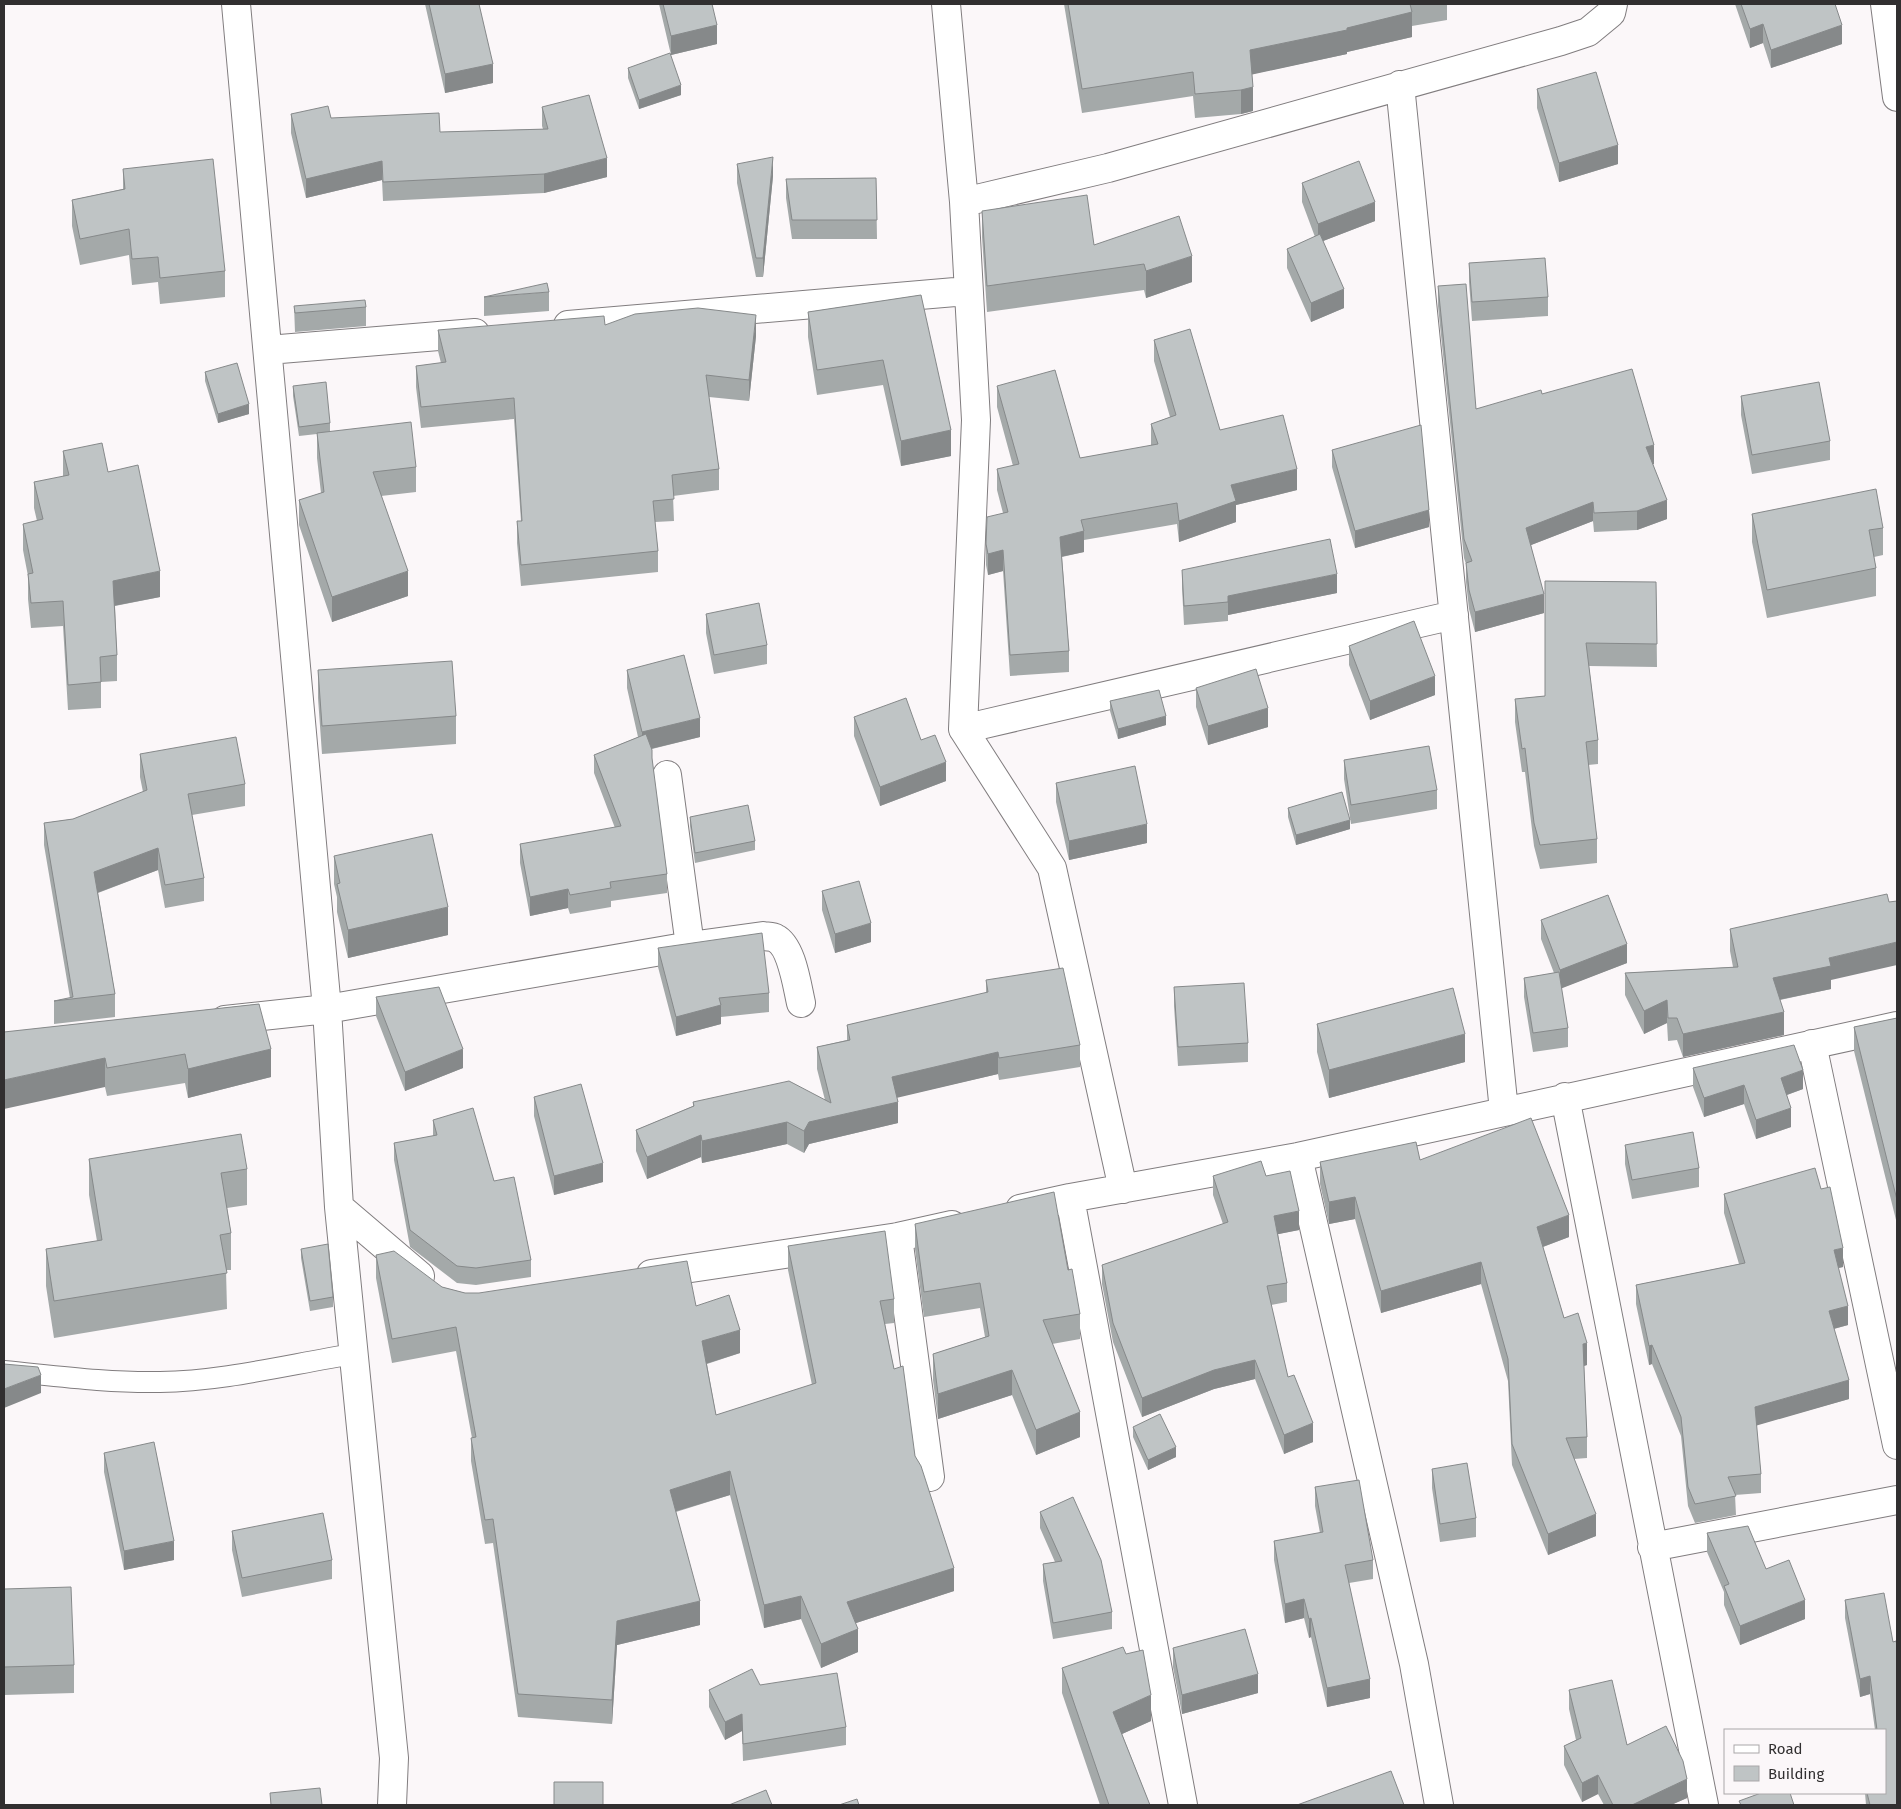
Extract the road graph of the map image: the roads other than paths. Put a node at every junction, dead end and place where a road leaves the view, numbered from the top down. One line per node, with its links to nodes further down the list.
1 (236, 4): 11 (street)
2 (946, 4): 7 (street)
3 (1613, 4): 5 (street)
4 (1885, 4): 6 (street)
5 (1400, 85): 7 (street); 12 (street)
6 (1897, 97)
7 (964, 202): 8 (street)
8 (968, 291): 9 (street); 13 (street)
9 (544, 327)
10 (504, 330): 11 (street)
11 (268, 350): 17 (street)
12 (1454, 615): 13 (street); 22 (street)
13 (963, 729): 24 (street)
14 (667, 776): 15 (street)
15 (690, 946): 16 (street); 17 (street)
16 (801, 1003)
17 (327, 1009): 18 (street); 26 (street)
18 (200, 1023)
19 (1897, 1026): 20 (street)
20 (1812, 1044): 21 (street); 32 (street)
21 (1565, 1097): 22 (street); 35 (street)
22 (1504, 1111): 23 (street)
23 (1298, 1157): 24 (street); 38 (street)
24 (1123, 1189): 25 (street)
25 (1070, 1198): 27 (street); 37 (street)
26 (339, 1207): 29 (street); 30 (street)
27 (898, 1237): 28 (street); 33 (street)
28 (624, 1278)
29 (442, 1292)
30 (354, 1354): 31 (lane); 36 (street)
31 (4, 1371)
32 (1897, 1445)
33 (930, 1477)
34 (1897, 1500): 35 (street)
35 (1652, 1547): 39 (street)
36 (392, 1805)
37 (1183, 1805)
38 (1439, 1805)
39 (1704, 1805)

